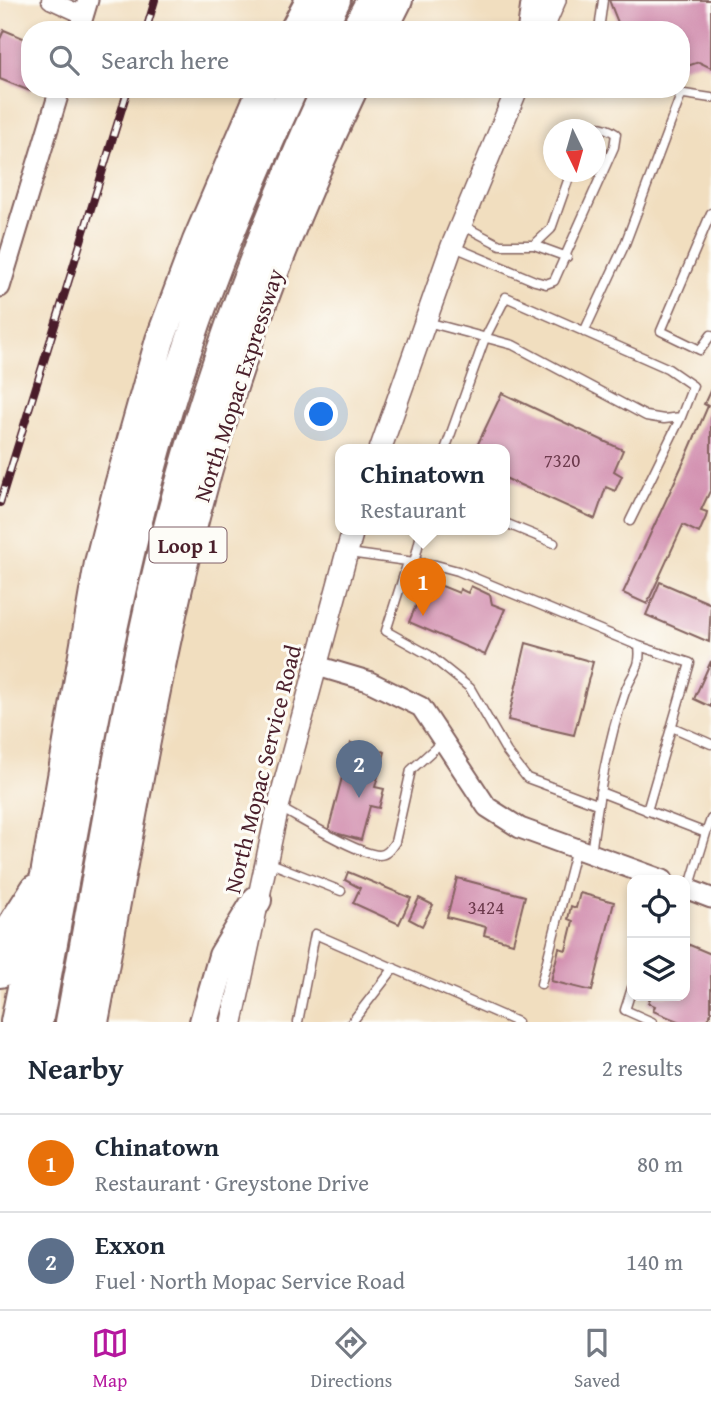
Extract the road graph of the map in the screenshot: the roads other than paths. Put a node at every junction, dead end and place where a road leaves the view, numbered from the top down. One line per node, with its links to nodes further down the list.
1 (50, 0): 10 (street)
2 (289, 0): 11 (highway)
3 (310, 0): 12 (highway)
4 (336, 0): 13 (highway)
5 (371, 0): 14 (highway)
6 (398, 0): 15 (highway)
7 (536, 0): 16 (highway)
8 (555, 0): 17 (main road)
9 (603, 0): 18 (lane)
10 (83, 15)
11 (281, 21)
12 (299, 21)
13 (326, 21)
14 (360, 21)
15 (388, 21)
16 (533, 21)
17 (546, 21)
18 (600, 21)
19 (690, 96): 27 (lane)
20 (57, 98): 34 (street)
21 (256, 98): 66 (highway)
22 (289, 98): 78 (highway)
23 (322, 98): 79 (highway)
24 (350, 98): 80 (highway, North Mopac Expressway / Loop 1)
25 (513, 98): 33 (main road)
26 (680, 98): 40 (lane)
27 (711, 99)
28 (606, 128): 29 (lane)
29 (606, 166)
30 (568, 182): 35 (lane)
31 (599, 182): 37 (lane)
32 (711, 214): 41 (lane)
33 (461, 224): 35 (lane); 36 (main road)
34 (6, 242): 38 (street)
35 (534, 245): 37 (lane)
36 (452, 246): 37 (lane); 39 (main road)
37 (567, 257)
38 (0, 287)
39 (425, 321): 42 (lane); 44 (main road)
40 (584, 332): 42 (lane); 43 (lane)
41 (711, 335)
42 (485, 338): 43 (lane); 45 (lane)
43 (681, 417): 46 (lane)
44 (382, 444)
45 (447, 444)
46 (630, 521)
47 (510, 525): 50 (lane)
48 (351, 535): 51 (main road, North Mopac Service Road)
49 (420, 535): 52 (lane)
50 (554, 543)
51 (346, 553): 52 (lane); 54 (main road, North Mopac Service Road)
52 (411, 562): 53 (lane); 59 (lane)
53 (639, 646): 55 (lane); 58 (lane)
54 (314, 665): 56 (street); 60 (main road, North Mopac Service Road)
55 (672, 727): 57 (lane); 61 (lane)
56 (443, 741): 60 (lane); 64 (street)
57 (711, 744)
58 (600, 792): 59 (lane); 61 (lane)
59 (597, 804): 64 (lane)
60 (278, 807): 65 (main road, North Mopac Service Road)
61 (646, 811): 63 (lane)
62 (711, 819): 63 (lane)
63 (706, 833): 68 (lane)
64 (584, 851): 67 (street); 75 (lane)
65 (266, 861): 70 (lane); 72 (main road, North Mopac Service Road)
66 (45, 874): 74 (highway); 77 (highway)
67 (649, 875)
68 (690, 880)
69 (690, 890): 71 (street)
70 (341, 891)
71 (711, 898)
72 (257, 900): 81 (highway); 82 (main road, North Mopac Service Road)
73 (394, 968): 83 (lane); 84 (lane); 85 (lane)
74 (0, 972)
75 (541, 984)
76 (628, 1001): 86 (lane)
77 (15, 1022)
78 (38, 1022)
79 (70, 1022)
80 (94, 1022)
81 (204, 1022)
82 (232, 1022)
83 (298, 1022)
84 (352, 1022)
85 (516, 1022)
86 (652, 1022)

